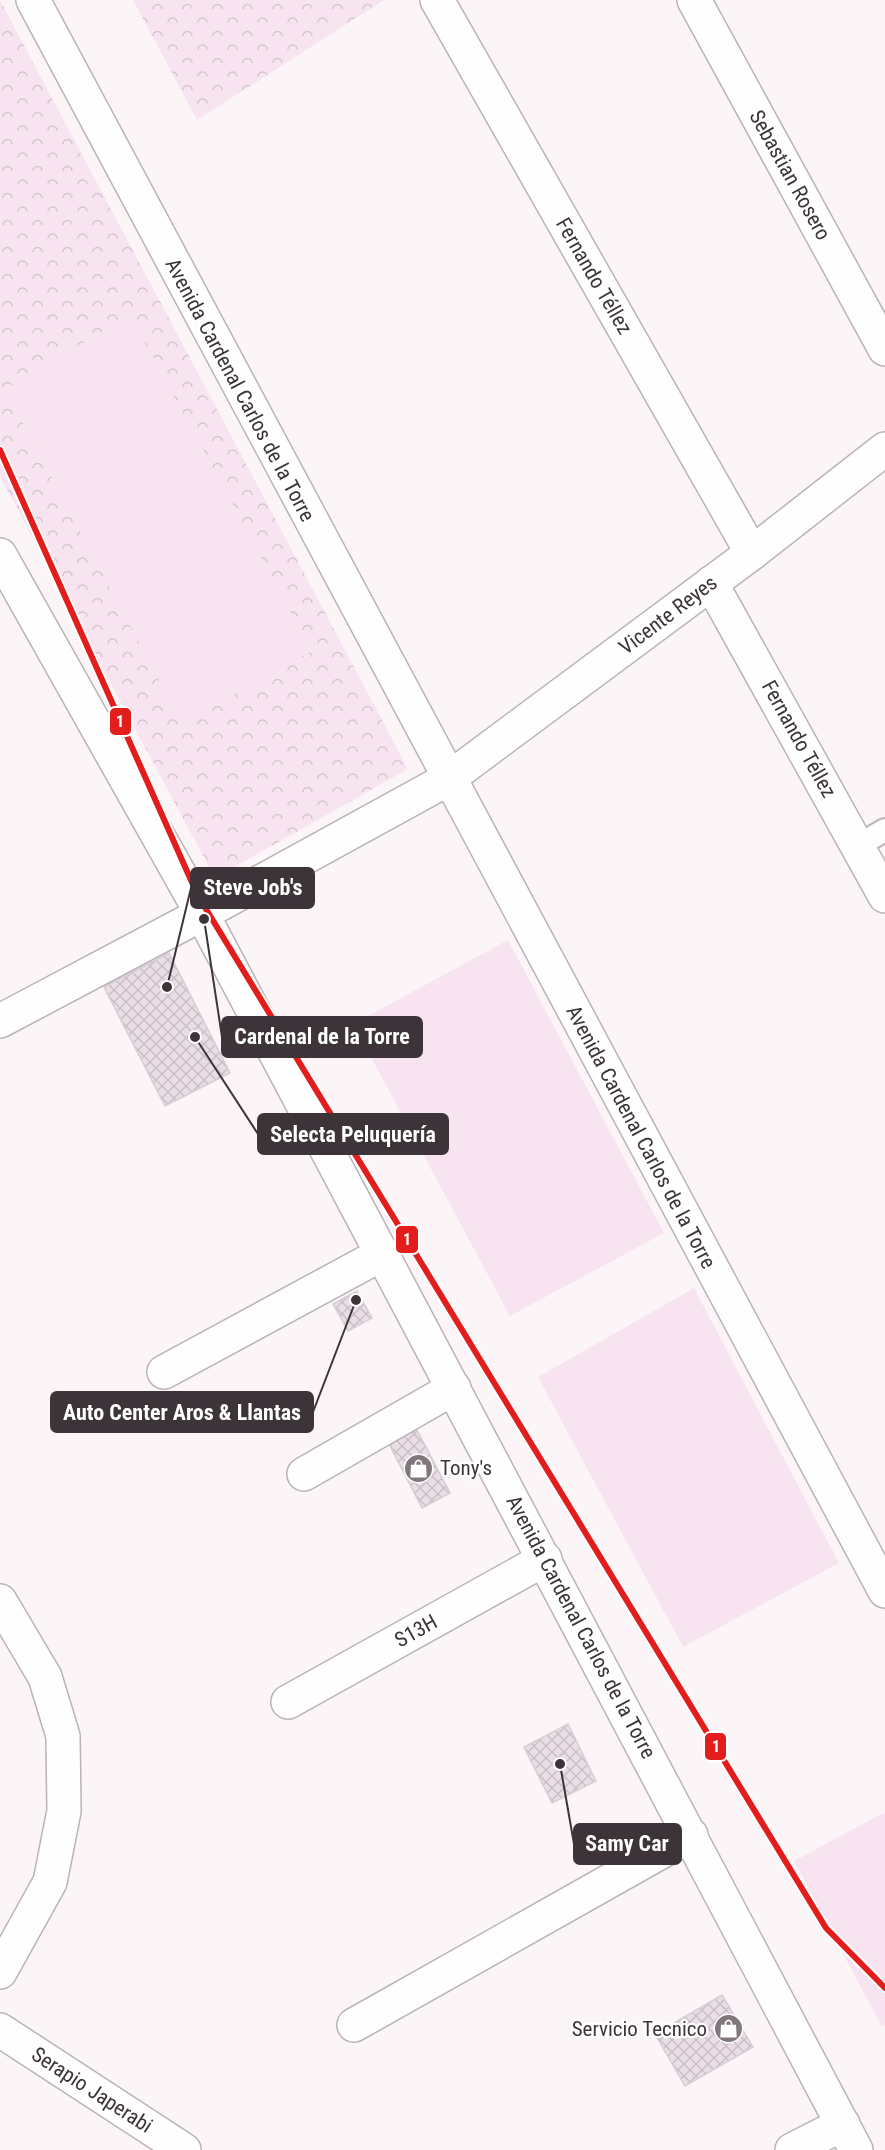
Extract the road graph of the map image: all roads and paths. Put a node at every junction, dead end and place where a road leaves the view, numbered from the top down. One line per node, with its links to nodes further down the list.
1 (33, 0): 9 (street, Avenida Cardenal Carlos de la Torre)
2 (437, 0): 6 (street, Fernando Téllez)
3 (694, 0): 4 (street, Sebastian Rosero)
4 (885, 349)
5 (885, 449): 6 (street, Vicente Reyes)
6 (752, 553): 8 (street, Vicente Reyes)
7 (0, 555): 12 (street, Avenida Cardenal Carlos de la Torre)
8 (711, 583): 9 (street, Vicente Reyes); 10 (street, Fernando Téllez)
9 (448, 779): 12 (street); 19 (street, Avenida Cardenal Carlos de la Torre)
10 (872, 838): 11 (street, Fernando Téllez)
11 (885, 896)
12 (202, 914): 13 (street); 14 (street, Avenida Cardenal Carlos de la Torre)
13 (0, 1021)
14 (382, 1254): 15 (street); 16 (street, Avenida Cardenal Carlos de la Torre)
15 (164, 1372)
16 (454, 1388): 17 (street); 18 (street, Avenida Cardenal Carlos de la Torre)
17 (304, 1474)
18 (545, 1559): 21 (street, S13H); 22 (street, Avenida Cardenal Carlos de la Torre)
19 (885, 1591)
20 (0, 1602): 23 (street)
21 (288, 1702)
22 (690, 1834): 24 (street); 26 (street, Avenida Cardenal Carlos de la Torre)
23 (0, 1972)
24 (354, 2025)
25 (0, 2031): 27 (street, Serapio Japerabi)
26 (850, 2137): 28 (street)
27 (184, 2150)
28 (792, 2150)

